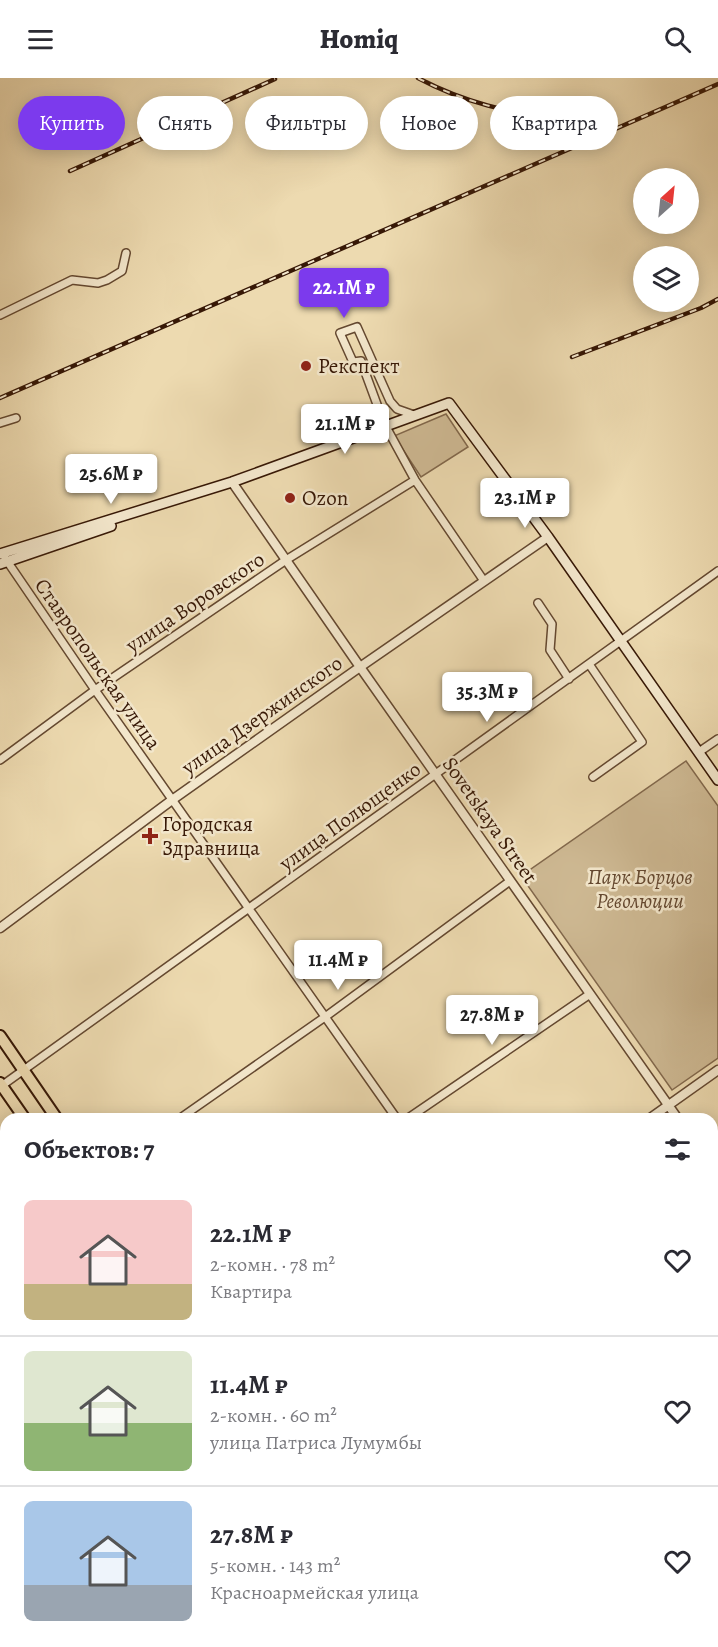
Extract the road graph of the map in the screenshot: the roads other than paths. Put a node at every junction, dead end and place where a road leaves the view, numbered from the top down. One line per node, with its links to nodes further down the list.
1 (126, 253): 2 (street)
2 (0, 315)
3 (414, 415): 6 (main road); 6 (street); 9 (main road)
4 (16, 418): 5 (street)
5 (0, 423)
6 (383, 426): 7 (street); 8 (main road)
7 (414, 480): 11 (street, улица Воровского); 13 (street)
8 (233, 483): 10 (main road); 11 (street, Sovetskaya Street)
9 (548, 537): 13 (street, улица Дзержинского); 15 (main road)
10 (2, 557): 19 (street, Ставропольская улица)
11 (286, 560): 17 (street, Sovetskaya Street); 19 (street, улица Воровского)
12 (718, 571): 15 (street, улица Полющенко)
13 (484, 581): 17 (street, улица Дзержинского)
14 (538, 603): 18 (street)
15 (621, 641): 16 (street, улица Полющенко); 21 (main road)
16 (589, 664): 18 (street, улица Полющенко); 24 (street)
17 (360, 667): 23 (street, Sovetskaya Street); 26 (street, улица Дзержинского)
18 (569, 679): 23 (street, улица Полющенко)
19 (95, 690): 22 (street, улица Воровского); 26 (street, Ставропольская улица)
20 (718, 739): 21 (street)
21 (699, 752): 25 (main road)
22 (0, 760)
23 (436, 775): 27 (street, Sovetskaya Street); 28 (street, улица Полющенко)
24 (593, 777)
25 (718, 780)
26 (172, 800): 28 (street, Ставропольская улица); 29 (street, улица Дзержинского)
27 (510, 881): 30 (street, Sovetskaya Street); 31 (street)
28 (249, 909): 31 (street, Ставропольская улица); 33 (street, улица Полющенко)
29 (0, 928)
30 (590, 994): 36 (street, Sovetskaya Street); 41 (street)
31 (325, 1017): 39 (street); 40 (street, Ставропольская улица)
32 (0, 1036): 33 (main road)
33 (24, 1070): 35 (street, улица Полющенко); 38 (main road)
34 (718, 1070): 36 (street)
35 (1, 1086): 37 (main road)
36 (669, 1106): 42 (street); 43 (street, Sovetskaya Street)
37 (21, 1113)
38 (53, 1113)
39 (188, 1113)
40 (393, 1113)
41 (416, 1113)
42 (658, 1113)
43 (674, 1113)

